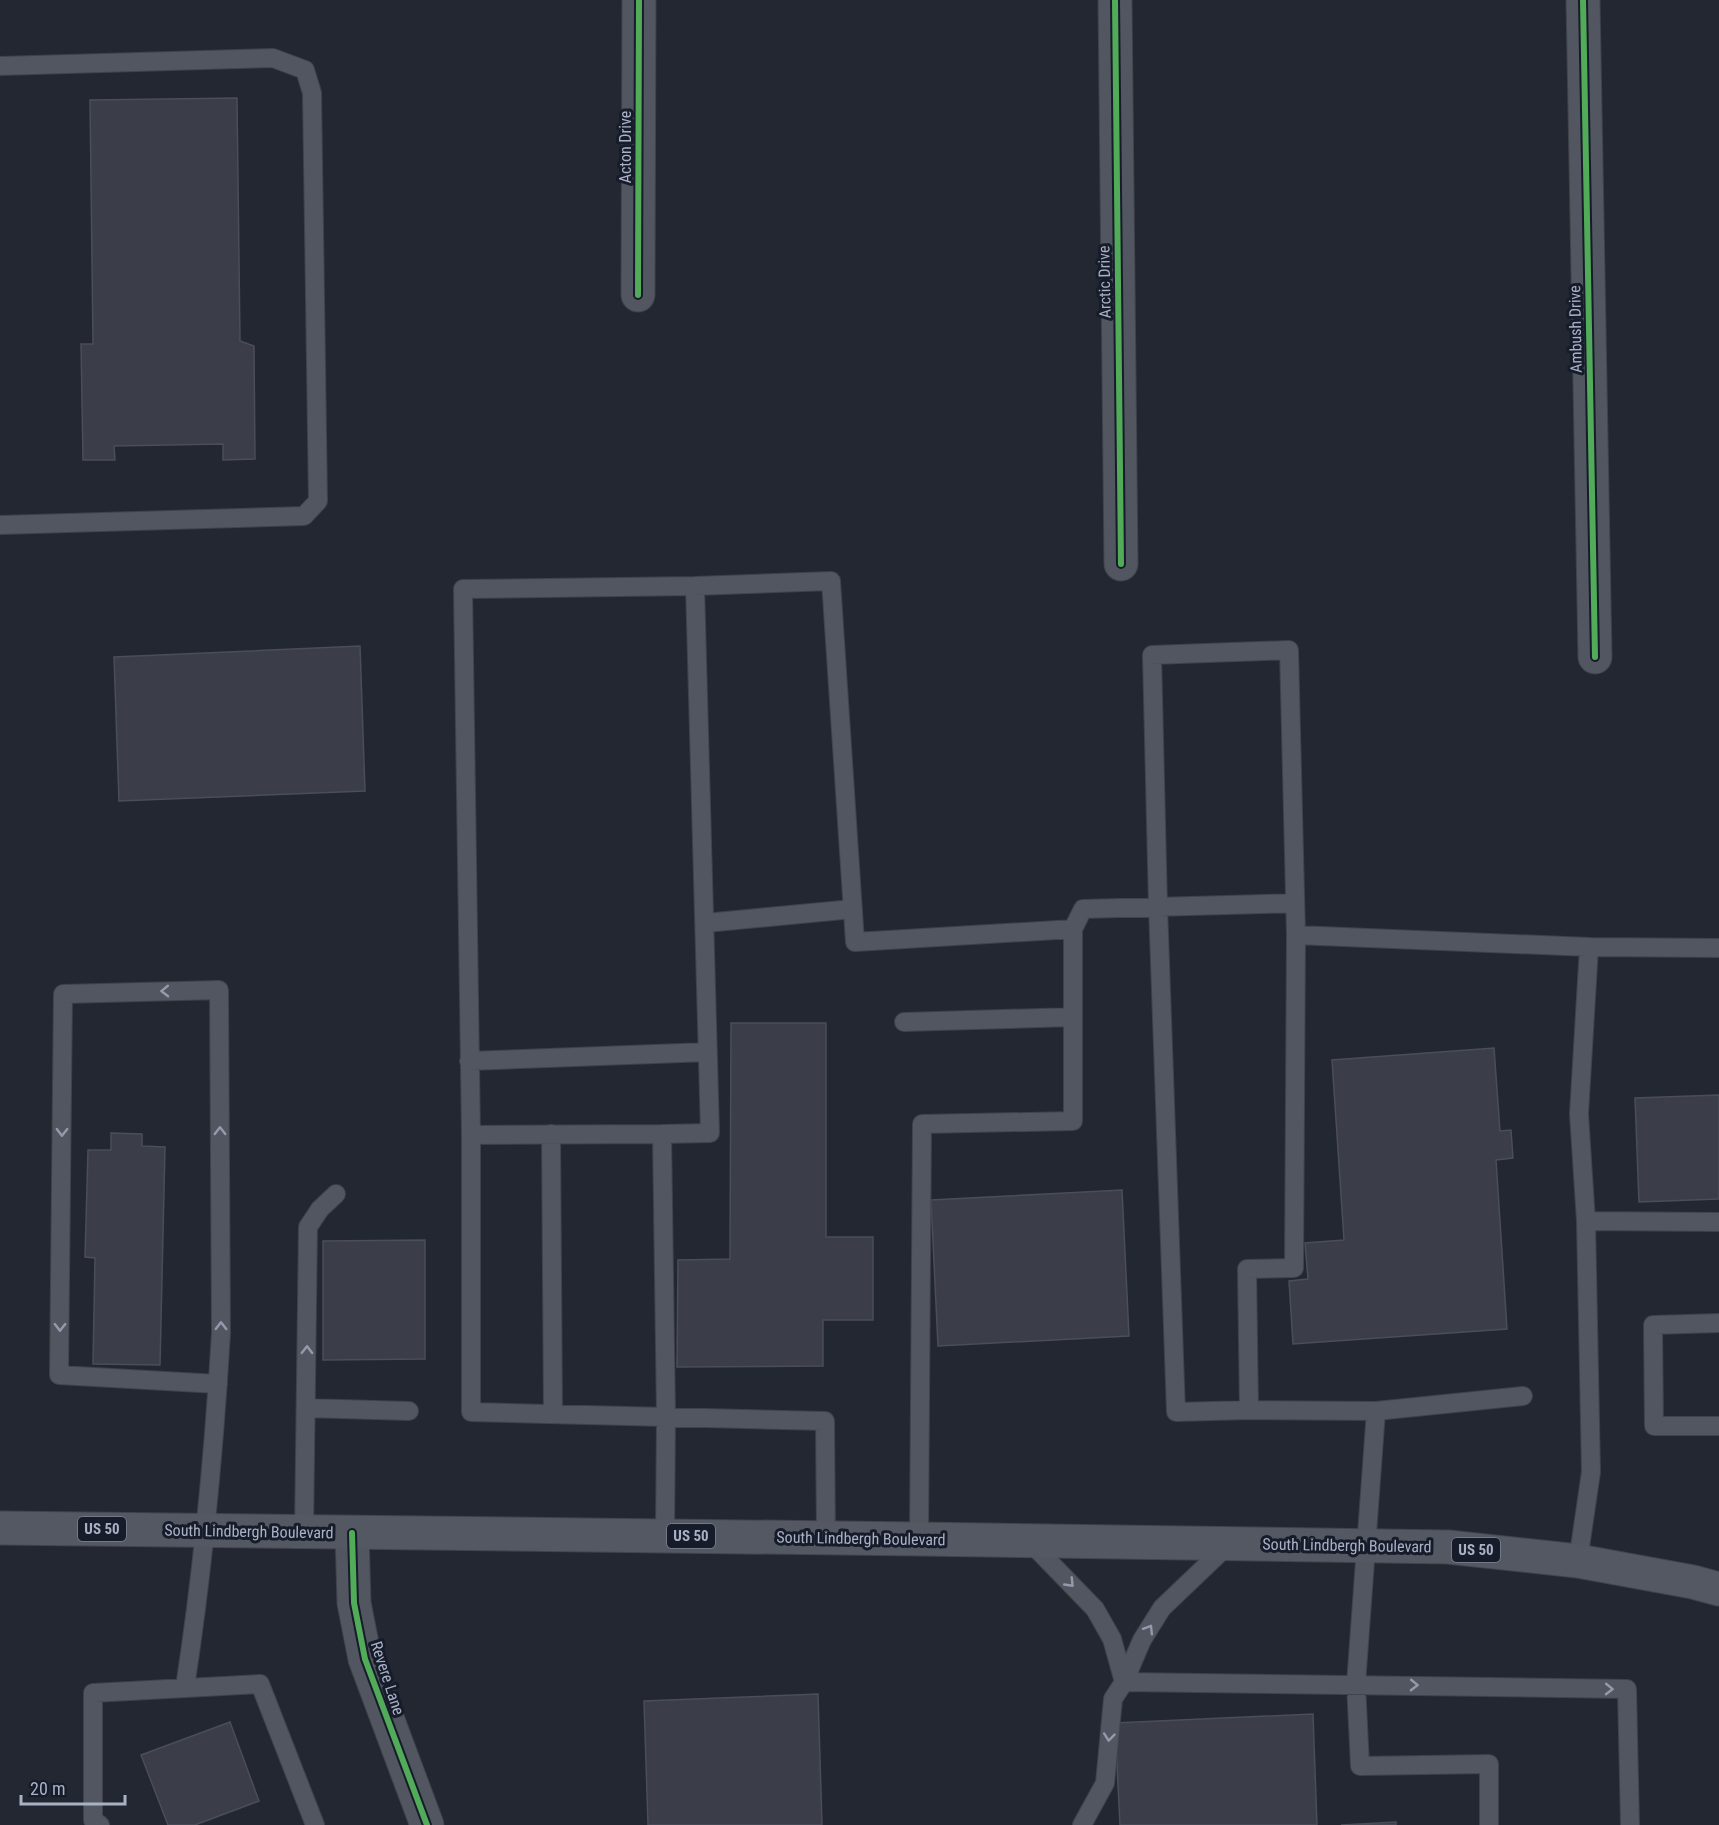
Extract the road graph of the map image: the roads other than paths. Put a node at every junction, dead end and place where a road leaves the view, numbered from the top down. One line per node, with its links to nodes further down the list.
1 (639, 0): 5 (street, Acton Drive)
2 (1115, 0): 7 (street, Arctic Drive)
3 (1583, 0): 9 (street, Ambush Drive)
4 (0, 66): 6 (lane)
5 (638, 295)
6 (0, 525)
7 (1121, 564)
8 (695, 586): 12 (lane); 13 (lane); 21 (lane)
9 (1595, 657)
10 (1295, 903): 11 (lane); 11 (lane); 15 (lane)
11 (1158, 906): 14 (lane); 32 (lane)
12 (853, 909): 13 (lane); 14 (lane)
13 (705, 923): 20 (lane)
14 (1073, 929): 18 (lane)
15 (1296, 934): 16 (lane); 32 (lane)
16 (1589, 947): 17 (lane); 26 (lane)
17 (1719, 948)
18 (1073, 1017): 19 (lane); 44 (lane)
19 (904, 1022)
20 (708, 1052): 21 (lane); 23 (lane)
21 (469, 1062): 24 (lane)
22 (551, 1134): 23 (lane); 24 (lane); 35 (lane)
23 (662, 1134): 36 (lane)
24 (471, 1135): 35 (lane)
25 (336, 1194): 31 (lane, one-way to 25)
26 (1586, 1221): 27 (lane); 48 (lane)
27 (1719, 1222)
28 (1719, 1323): 37 (lane)
29 (218, 1384): 29 (lane, one-way to 29); 39 (lane)
30 (1523, 1396): 33 (lane)
31 (306, 1408): 34 (lane); 40 (lane)
32 (1249, 1410): 33 (lane)
33 (1376, 1411): 47 (lane)
34 (409, 1412)
35 (553, 1414): 36 (lane)
36 (666, 1417): 42 (lane); 43 (lane)
37 (1719, 1426)
38 (0, 1528): 39 (main road, South Lindbergh Boulevard / US 50)
39 (205, 1531): 40 (main road, South Lindbergh Boulevard / US 50); 52 (lane)
40 (304, 1532): 41 (main road, South Lindbergh Boulevard / US 50)
41 (352, 1533): 42 (main road, South Lindbergh Boulevard / US 50); 53 (street, Revere Lane)
42 (665, 1536): 43 (main road, South Lindbergh Boulevard / US 50)
43 (826, 1538): 44 (main road, South Lindbergh Boulevard / US 50)
44 (919, 1539): 45 (main road, South Lindbergh Boulevard / US 50)
45 (1029, 1541): 46 (main road, South Lindbergh Boulevard / US 50); 50 (lane, one-way to 50)
46 (1231, 1543): 47 (main road, South Lindbergh Boulevard / US 50); 50 (lane, one-way to 46)
47 (1365, 1544): 48 (main road, South Lindbergh Boulevard / US 50); 51 (lane)
48 (1578, 1561): 49 (main road, South Lindbergh Boulevard / US 50)
49 (1719, 1589)
50 (1124, 1682): 51 (lane); 56 (lane, one-way to 56)
51 (1356, 1684): 57 (lane); 58 (lane, one-way to 58)
52 (185, 1687): 54 (lane); 55 (lane)
53 (419, 1823)
54 (100, 1825)
55 (315, 1825)
56 (1082, 1825)
57 (1489, 1825)
58 (1629, 1825)

